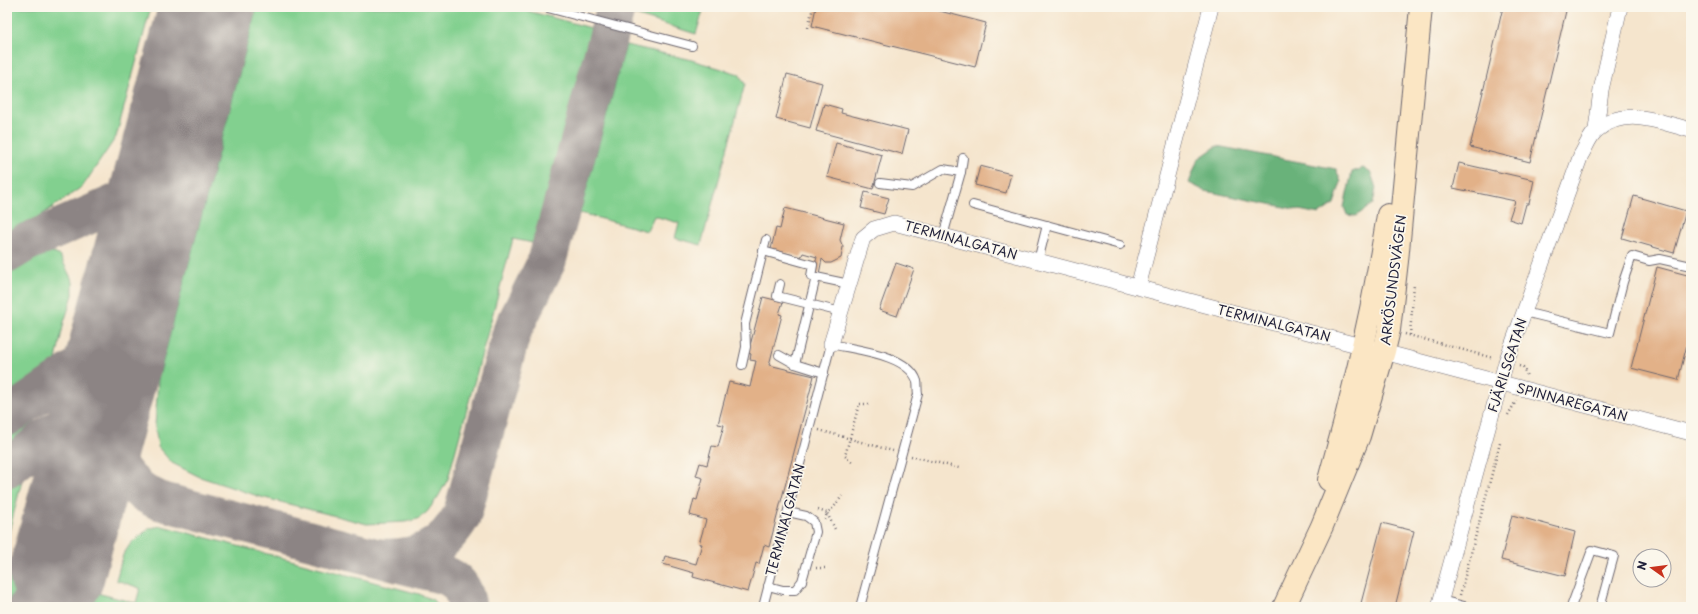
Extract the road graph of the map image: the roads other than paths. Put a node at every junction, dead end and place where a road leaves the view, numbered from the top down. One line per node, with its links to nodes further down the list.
1 (544, 7): 7 (lane)
2 (559, 7): 7 (lane)
3 (1211, 7): 25 (street)
4 (1408, 7): 30 (main road, ARKÖSUNDSVÄGEN)
5 (1421, 7): 31 (main road, ARKÖSUNDSVÄGEN)
6 (1620, 7): 9 (street, FJÄRILSGATAN)
7 (571, 14): 8 (lane)
8 (692, 46)
9 (1596, 130): 10 (street, FJÄRILSGATAN); 28 (street, FJÄRILSGATAN)
10 (1691, 130)
11 (963, 158): 12 (lane)
12 (961, 172): 13 (lane); 16 (lane)
13 (880, 183)
14 (973, 205): 15 (lane)
15 (1047, 225): 18 (lane); 20 (lane)
16 (943, 236): 20 (street, TERMINALGATAN); 24 (street, TERMINALGATAN)
17 (766, 240): 19 (lane)
18 (1120, 245)
19 (763, 251): 22 (lane); 34 (lane)
20 (1038, 261): 25 (street, TERMINALGATAN)
21 (1691, 266): 28 (lane)
22 (816, 277): 24 (lane); 26 (lane)
23 (780, 284): 26 (lane)
24 (848, 284): 27 (street, TERMINALGATAN)
25 (1138, 287): 30 (street, TERMINALGATAN)
26 (810, 304): 27 (lane); 33 (lane)
27 (841, 312): 29 (street, TERMINALGATAN)
28 (1524, 312): 36 (street, FJÄRILSGATAN)
29 (831, 344): 35 (lane, TERMINALGATAN); 42 (lane)
30 (1362, 346): 31 (street, TERMINALGATAN); 43 (main road, ARKÖSUNDSVÄGEN)
31 (1384, 351): 36 (street, SPINNAREGATAN); 44 (main road, ARKÖSUNDSVÄGEN)
32 (779, 355): 33 (lane)
33 (795, 364): 35 (lane)
34 (742, 365)
35 (824, 373): 38 (lane, TERMINALGATAN)
36 (1500, 383): 37 (street, SPINNAREGATAN); 40 (street, FJÄRILSGATAN)
37 (1691, 432)
38 (788, 512): 39 (lane, TERMINALGATAN); 39 (lane)
39 (768, 586): 41 (lane, TERMINALGATAN)
40 (1440, 604): 45 (lane)
41 (763, 607)
42 (860, 607)
43 (1274, 607)
44 (1284, 607)
45 (1468, 607)
46 (1571, 607): 47 (lane)
47 (1600, 607)

